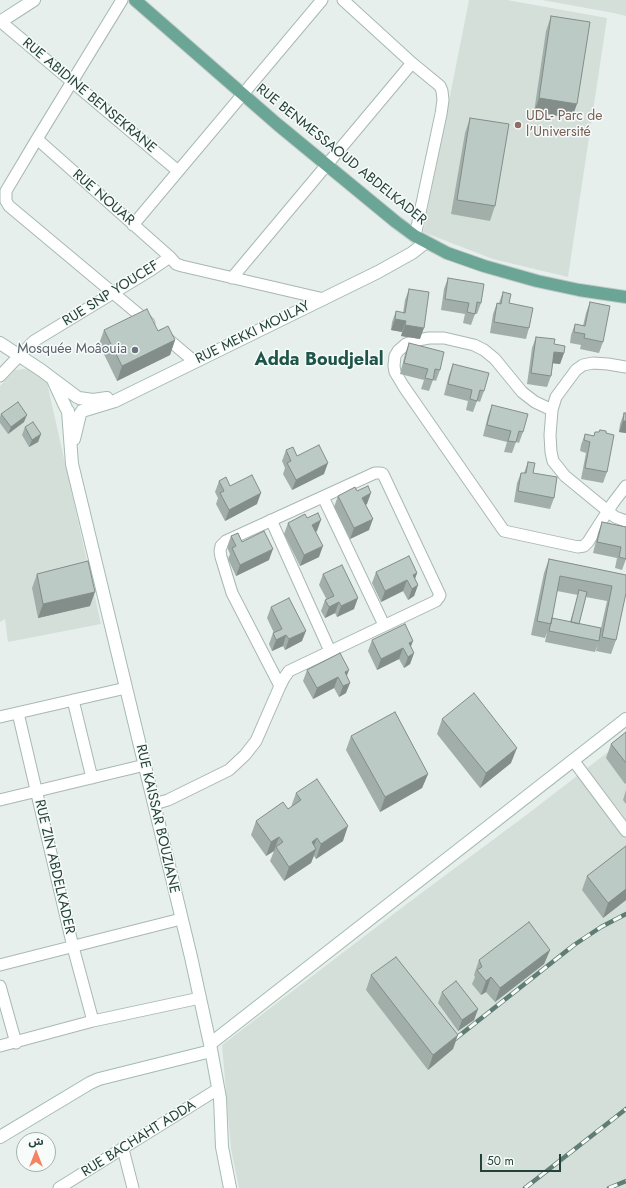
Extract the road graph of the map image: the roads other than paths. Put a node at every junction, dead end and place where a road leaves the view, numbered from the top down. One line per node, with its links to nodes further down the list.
1 (34, 0): 6 (street)
2 (122, 0): 8 (street)
3 (135, 0): 9 (main road, RUE BENMESSAOUD ABDELKADER)
4 (322, 0): 9 (street)
5 (343, 0): 7 (street)
6 (0, 22): 8 (street, RUE ABIDINE BENSEKRANE)
7 (412, 63): 11 (street); 14 (street)
8 (72, 82): 10 (street); 12 (street, RUE ABIDINE BENSEKRANE)
9 (242, 94): 11 (main road, RUE BENMESSAOUD ABDELKADER); 12 (street)
10 (37, 139): 13 (street, RUE NOUAR); 17 (street)
11 (327, 164): 14 (main road, RUE BENMESSAOUD ABDELKADER); 16 (street)
12 (178, 171): 13 (street)
13 (133, 225): 15 (street, RUE NOUAR)
14 (420, 239): 18 (main road, RUE BENMESSAOUD ABDELKADER); 19 (street, RUE MEKKI MOULAY)
15 (170, 257): 16 (street, RUE SNP YOUCEF); 17 (street, RUE SNP YOUCEF)
16 (232, 278): 19 (street, RUE SNP YOUCEF)
17 (114, 293): 21 (street, RUE SNP YOUCEF); 22 (street)
18 (626, 297)
19 (324, 298): 22 (street, RUE MEKKI MOULAY)
20 (0, 342): 21 (street)
21 (19, 356): 24 (street, RUE SNP YOUCEF); 25 (street)
22 (195, 362): 26 (street, RUE MEKKI MOULAY)
23 (626, 367): 29 (street)
24 (0, 376)
25 (51, 378): 27 (street); 28 (street)
26 (128, 394): 27 (street); 30 (street)
27 (78, 398): 28 (street); 30 (street)
28 (67, 410): 30 (street); 31 (street, RUE KAISSAR BOUZIANE)
29 (552, 410): 34 (street); 34 (street)
30 (81, 412): 31 (street)
31 (71, 452): 40 (street, RUE KAISSAR BOUZIANE)
32 (626, 486): 34 (street)
33 (323, 497): 35 (street); 37 (street); 37 (street)
34 (608, 510): 36 (street)
35 (271, 520): 38 (street); 39 (street)
36 (626, 521)
37 (384, 625): 38 (street)
38 (330, 651): 39 (street)
39 (280, 686): 50 (street)
40 (126, 688): 41 (street); 46 (street, RUE KAISSAR BOUZIANE)
41 (73, 700): 42 (street); 47 (street)
42 (18, 713): 43 (street); 48 (street, RUE ZIN ABDELKADER)
43 (0, 717)
44 (626, 719): 45 (street)
45 (573, 760): 51 (street); 60 (street)
46 (145, 765): 47 (street); 50 (street, RUE KAISSAR BOUZIANE)
47 (92, 778): 48 (street)
48 (37, 792): 49 (street); 53 (street, RUE ZIN ABDELKADER)
49 (0, 800)
50 (154, 804): 52 (street, RUE KAISSAR BOUZIANE)
51 (626, 831)
52 (181, 919): 53 (street); 56 (street, RUE KAISSAR BOUZIANE)
53 (73, 946): 54 (street); 57 (street, RUE ZIN ABDELKADER)
54 (0, 965)
55 (0, 986): 58 (street)
56 (200, 998): 57 (street); 60 (street, RUE KAISSAR BOUZIANE)
57 (93, 1021): 58 (street)
58 (16, 1042): 59 (street)
59 (0, 1046)
60 (211, 1048): 61 (street, RUE KAISSAR BOUZIANE); 62 (street)
61 (218, 1089): 63 (street, RUE BACHAHT ADDA); 66 (street, RUE KAISSAR BOUZIANE)
62 (0, 1137)
63 (123, 1149): 64 (street, RUE BACHAHT ADDA); 65 (street)
64 (59, 1188)
65 (133, 1188)
66 (230, 1188)

